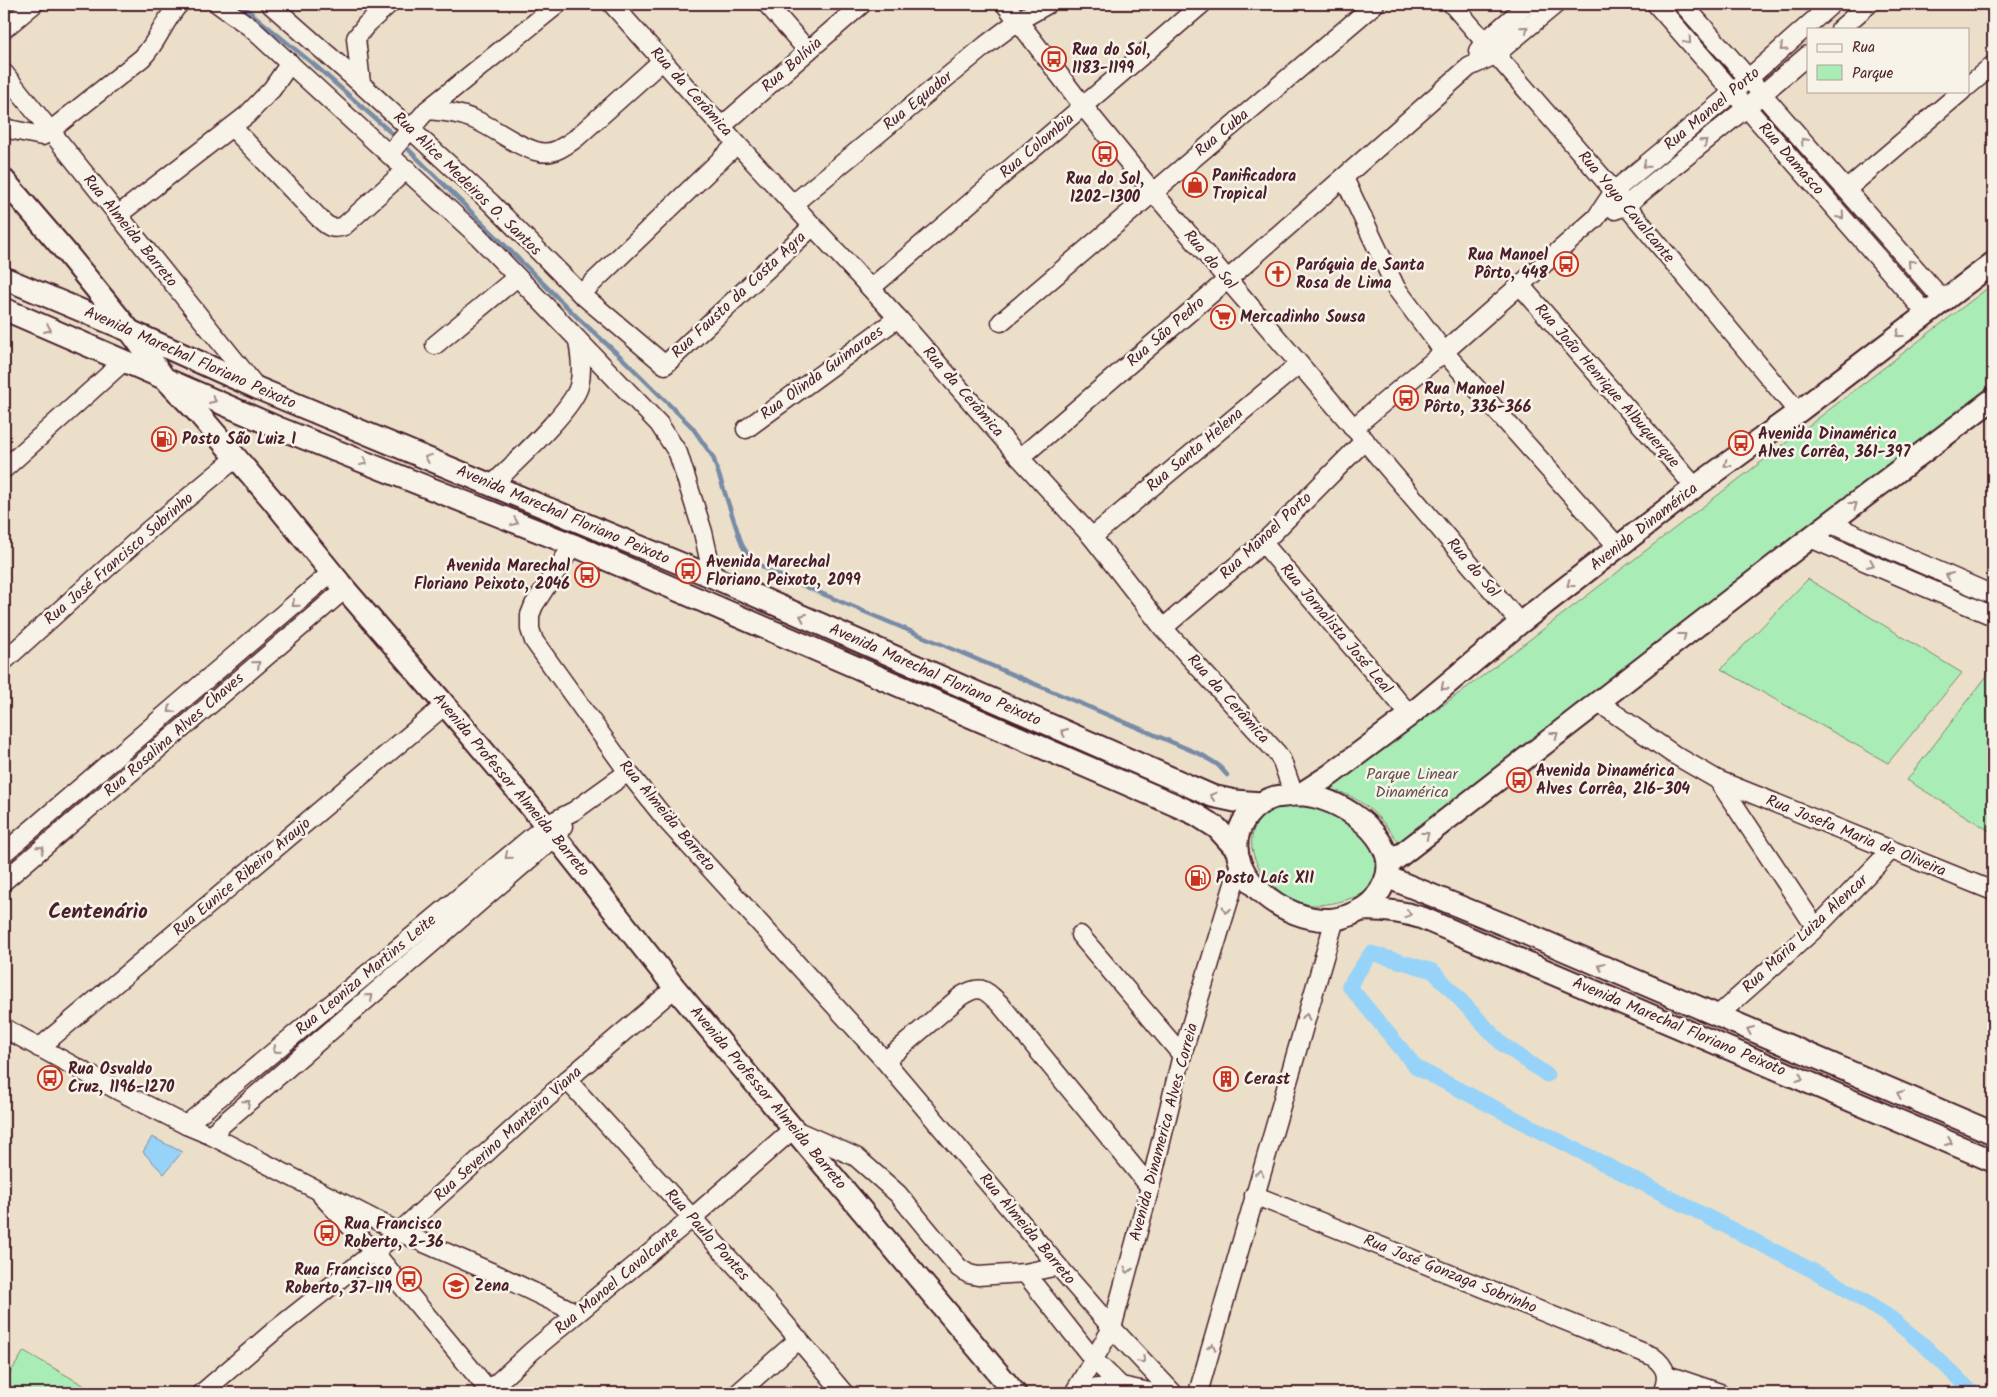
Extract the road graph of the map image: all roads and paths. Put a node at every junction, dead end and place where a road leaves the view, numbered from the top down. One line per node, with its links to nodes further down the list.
1 (34, 4): 23 (street)
2 (179, 4): 43 (street)
3 (218, 4): 28 (street, Rua Alice Medeiros O. Santos)
4 (270, 4): 32 (street, Rua Alice Medeiros O. Santos)
5 (389, 4): 32 (street)
6 (558, 4): 39 (street)
7 (612, 4): 27 (street, Rua da Cerâmica)
8 (767, 4): 25 (street)
9 (862, 4): 25 (street, Rua Bolívia)
10 (1005, 4): 21 (street, Rua do Sol)
11 (1048, 4): 21 (street, Rua Equador)
12 (1202, 4): 37 (street, Rua Colombia)
13 (1376, 4): 51 (street, Rua Cuba)
14 (1452, 4): 24 (street, Rua Yoyo Cavalcante)
15 (1528, 4): 24 (street, Rua São Pedro)
16 (1556, 4): 24 (street, Rua São Pedro, one-way to 16)
17 (1656, 4): 35 (street, Rua Damasco, one-way to 35)
18 (1683, 4): 31 (street, Rua Damasco)
19 (1832, 4): 31 (street, Rua Manoel Porto, one-way to 31)
20 (1870, 4): 22 (street)
21 (1018, 21): 37 (street, Rua do Sol); 52 (street, Rua Equador)
22 (1841, 28)
23 (4, 30)
24 (1489, 49): 47 (street, Rua São Pedro); 50 (street, Rua Yoyo Cavalcante)
25 (808, 51): 40 (street, Rua Bolívia)
26 (1807, 56): 36 (street, Rua Manoel Porto)
27 (663, 60): 39 (street); 40 (street, Rua da Cerâmica)
28 (290, 63): 41 (street); 44 (street, Rua Alice Medeiros O. Santos)
29 (1993, 65): 33 (street)
30 (4, 73): 43 (street, Rua Almeida Barreto)
31 (1748, 79): 35 (street, Rua Manoel Porto); 36 (street, Rua Damasco)
32 (361, 84): 44 (street, Rua Alice Medeiros O. Santos)
33 (1970, 84)
34 (1961, 92): 49 (street)
35 (1732, 93): 38 (street, Rua Damasco); 50 (street, Rua Manoel Porto, one-way to 50)
36 (1761, 94): 38 (street, Rua Manoel Porto); 49 (street, Rua Damasco, one-way to 36)
37 (1083, 106): 51 (street, Rua do Sol); 62 (street, Rua Colombia)
38 (1746, 108): 53 (street, Rua Manoel Porto, one-way to 38); 66 (street, Rua Damasco, one-way to 66)
39 (427, 110): 44 (street)
40 (722, 126): 45 (street, Rua da Cerâmica)
41 (232, 127): 46 (street); 54 (street)
42 (4, 128): 43 (street)
43 (50, 131): 54 (street, Rua Almeida Barreto)
44 (400, 142): 46 (street, Rua Alice Medeiros O. Santos); 63 (street, Rua Alice Medeiros O. Santos)
45 (737, 144): 52 (street, Rua da Cerâmica); 63 (street)
46 (407, 169): 58 (street, Rua Alice Medeiros O. Santos)
47 (1344, 178): 60 (street, Rua São Pedro); 72 (street)
48 (4, 180): 69 (main road, Avenida Professor Almeida Barreto)
49 (1847, 189): 64 (street, Rua Damasco, one-way to 49)
50 (1614, 191): 53 (street, Rua Yoyo Cavalcante); 55 (street, Rua Manoel Porto)
51 (1153, 192): 60 (street, Rua do Sol); 68 (street, Rua Cuba)
52 (793, 204): 56 (street, Rua da Cerâmica)
53 (1626, 206): 55 (street, Rua Manoel Porto); 79 (street, Rua Yoyo Cavalcante)
54 (118, 215): 77 (street, Rua Almeida Barreto)
55 (1596, 218): 61 (street, Rua Manoel Porto)
56 (813, 226): 62 (street, Rua da Cerâmica); 75 (street, Rua Fausto da Costa Agra)
57 (1993, 263): 64 (main road, Avenida Dinamérica)
58 (517, 277): 70 (street, Rua Alice Medeiros O. Santos); 71 (street)
59 (4, 278): 69 (main road, Avenida Marechal Floriano Peixoto)
60 (1227, 280): 74 (street, Rua do Sol); 83 (street, Rua São Pedro)
61 (1520, 285): 72 (street, Rua Manoel Porto); 86 (street, Rua João Henrique Albuquerque)
62 (871, 288): 67 (street, Rua da Cerâmica)
63 (581, 294): 75 (street, Rua Alice Medeiros O. Santos)
64 (1942, 300): 66 (main road, Avenida Dinamérica)
65 (4, 309): 73 (main road, Avenida Marechal Floriano Peixoto, one-way to 73)
66 (1926, 313): 79 (main road, Avenida Dinamérica, one-way to 79)
67 (898, 318): 80 (street, Rua Olinda Guimaraes); 83 (street, Rua da Cerâmica)
68 (1001, 322)
69 (130, 331): 76 (main road, Avenida Professor Almeida Barreto); 77 (main road, Avenida Marechal Floriano Peixoto)
70 (578, 340): 85 (street); 93 (street, Rua Alice Medeiros O. Santos)
71 (435, 345)
72 (1444, 352): 81 (street, Rua Manoel Porto); 92 (street)
73 (123, 362): 76 (main road, Avenida Marechal Floriano Peixoto); 84 (street)
74 (1299, 364): 81 (street, Rua do Sol); 88 (street, Rua Santa Helena)
75 (665, 365)
76 (165, 379): 82 (main road, Avenida Professor Almeida Barreto); 91 (main road, Avenida Marechal Floriano Peixoto, one-way to 91)
77 (257, 388): 85 (main road, Avenida Marechal Floriano Peixoto, one-way to 77)
78 (1993, 399): 87 (main road, one-way to 78)
79 (1798, 412): 86 (main road, Avenida Dinamérica, one-way to 86)
80 (746, 429)
81 (1359, 434): 90 (street, Rua Manoel Porto); 98 (street, Rua do Sol)
82 (236, 458): 94 (main road, Avenida Professor Almeida Barreto); 100 (street, Rua José Francisco Sobrinho)
83 (1020, 458): 88 (street, Rua da Cerâmica)
84 (4, 469)
85 (492, 485): 93 (main road, Avenida Marechal Floriano Peixoto)
86 (1695, 487): 92 (main road, Avenida Dinamérica)
87 (1829, 524): 89 (main road); 95 (street, one-way to 87)
88 (1092, 536): 99 (street, Rua da Cerâmica)
89 (1810, 538): 96 (street, one-way to 96); 101 (main road, one-way to 89)
90 (1263, 542): 99 (street, Rua Manoel Porto); 103 (street, Rua Jornalista José Leal)
91 (573, 545): 104 (street, Rua Almeida Barreto); 111 (main road, Avenida Marechal Floriano Peixoto)
92 (1618, 547): 98 (main road, Avenida Dinamérica, one-way to 98)
93 (713, 578): 107 (main road, Avenida Marechal Floriano Peixoto, one-way to 93)
94 (338, 581): 102 (main road, Avenida Professor Almeida Barreto); 109 (street, Rua Rosalina Alves Chaves, one-way to 109); 113 (street, Rua Rosalina Alves Chaves, one-way to 94)
95 (1987, 592): 96 (street)
96 (1973, 608): 97 (street)
97 (1993, 616)
98 (1520, 623): 103 (main road, Avenida Dinamérica, one-way to 103)
99 (1163, 628): 106 (street, Rua da Cerâmica)
100 (4, 661)
101 (1598, 702): 105 (street, Rua Josefa Maria de Oliveira); 112 (main road, one-way to 101)
102 (445, 705): 108 (main road, Avenida Professor Almeida Barreto); 122 (street, Rua Eunice Ribeiro Araujo)
103 (1410, 715): 106 (main road, Avenida Dinamérica)
104 (628, 772): 108 (street); 124 (street, Rua Almeida Barreto)
105 (1718, 780): 110 (street, Rua Josefa Maria de Oliveira); 117 (street, Rua Josefa Maria de Oliveira)
106 (1296, 795): 107 (main road); 112 (main road)
107 (1261, 803): 111 (main road)
108 (550, 831): 119 (main road, Avenida Professor Almeida Barreto); 126 (street, Rua Leoniza Martins Leite, one-way to 126); 129 (street, Rua Leoniza Martins Leite, one-way to 108)
109 (7, 843)
110 (1892, 850): 114 (street, Rua Josefa Maria de Oliveira); 117 (street, Rua Maria Luiza Alencar)
111 (1238, 857): 116 (main road); 123 (street, Avenida Dinamerica Alves Correia, one-way to 123)
112 (1387, 871): 115 (main road); 120 (main road, Avenida Marechal Floriano Peixoto, one-way to 112)
113 (4, 881)
114 (1993, 892)
115 (1360, 910): 116 (main road); 130 (main road, Avenida Marechal Floriano Peixoto, one-way to 130)
116 (1335, 919): 133 (street, one-way to 116)
117 (1816, 928): 120 (street, Rua Maria Luiza Alencar)
118 (1080, 935): 123 (street)
119 (675, 988): 125 (street, Rua Severino Monteiro Viana); 127 (main road, Avenida Professor Almeida Barreto)
120 (1717, 1016): 128 (main road, Avenida Marechal Floriano Peixoto, one-way to 120)
121 (4, 1028): 122 (street)
122 (38, 1048): 126 (street)
123 (1182, 1055): 131 (street, Avenida Dinamerica Alves Correia)
124 (885, 1062): 131 (street); 137 (street, Rua Almeida Barreto)
125 (567, 1080): 134 (street, Rua Paulo Pontes); 135 (street, Rua Severino Monteiro Viana)
126 (186, 1126): 129 (street)
127 (793, 1129): 134 (street, Rua Manoel Cavalcante); 138 (street); 150 (main road, Avenida Professor Almeida Barreto)
128 (1993, 1133)
129 (210, 1135): 132 (street)
130 (1993, 1161)
131 (1150, 1187): 140 (street, Avenida Dinamerica Alves Correia, one-way to 140)
132 (315, 1188): 135 (street); 136 (street)
133 (1254, 1195): 143 (street, Rua José Gonzaga Sobrinho); 153 (street, one-way to 133)
134 (692, 1218): 139 (street, Rua Manoel Cavalcante); 141 (street, Rua Paulo Pontes)
135 (399, 1232): 136 (street, Rua Severino Monteiro Viana); 139 (street)
136 (374, 1252): 145 (street); 147 (street, Rua Severino Monteiro Viana)
137 (1058, 1266): 138 (street); 140 (street, Rua Almeida Barreto)
138 (1025, 1273): 142 (street)
139 (577, 1313): 145 (street, Rua Manoel Cavalcante)
140 (1112, 1328): 142 (street, Avenida Dinamerica Alves Correia); 152 (street, Rua Almeida Barreto, one-way to 152)
141 (799, 1339): 148 (street); 149 (street, Rua Paulo Pontes)
142 (1093, 1358): 144 (street); 146 (street, Avenida Dinamerica Alves Correia)
143 (1667, 1375): 154 (street); 155 (street)
144 (1124, 1390): 146 (street); 151 (street)
145 (489, 1392)
146 (1075, 1392)
147 (202, 1393)
148 (738, 1393)
149 (844, 1393)
150 (1015, 1393)
151 (1154, 1393)
152 (1173, 1393)
153 (1198, 1393)
154 (1662, 1393)
155 (1720, 1393)

